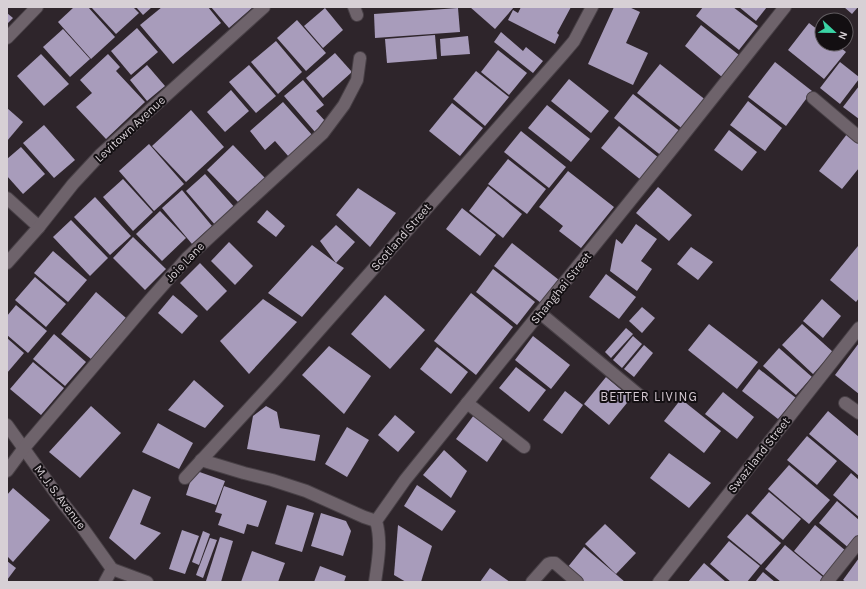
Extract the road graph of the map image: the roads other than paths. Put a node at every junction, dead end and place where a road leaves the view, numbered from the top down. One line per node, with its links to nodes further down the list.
1 (36, 7): 5 (street)
2 (264, 7): 10 (street, Levitown Avenue)
3 (592, 7): 21 (street, Scotland Street)
4 (785, 7): 12 (street, Shanghai Street)
5 (7, 38)
6 (360, 58): 20 (street, Joie Lane)
7 (814, 98): 8 (street)
8 (859, 137)
9 (7, 198): 10 (street)
10 (39, 227): 11 (street, Levitown Avenue)
11 (7, 263)
12 (540, 313): 14 (street); 15 (street, Shanghai Street)
13 (859, 328): 32 (street, Swaziland Street)
14 (639, 395)
15 (467, 403): 19 (street); 24 (street, Shanghai Street)
16 (845, 403): 17 (street)
17 (859, 413)
18 (7, 425): 20 (street, M. J. S. Avenue)
19 (524, 447)
20 (24, 448): 22 (street, Joie Lane); 26 (street, M. J. S. Avenue)
21 (201, 460): 23 (street, Scotland Street); 24 (street)
22 (7, 471)
23 (185, 478)
24 (376, 521): 29 (street)
25 (859, 542): 33 (street)
26 (112, 569): 27 (street); 28 (street)
27 (105, 582)
28 (147, 582)
29 (376, 582)
30 (532, 582): 31 (street)
31 (577, 582)
32 (659, 582)
33 (827, 582)

